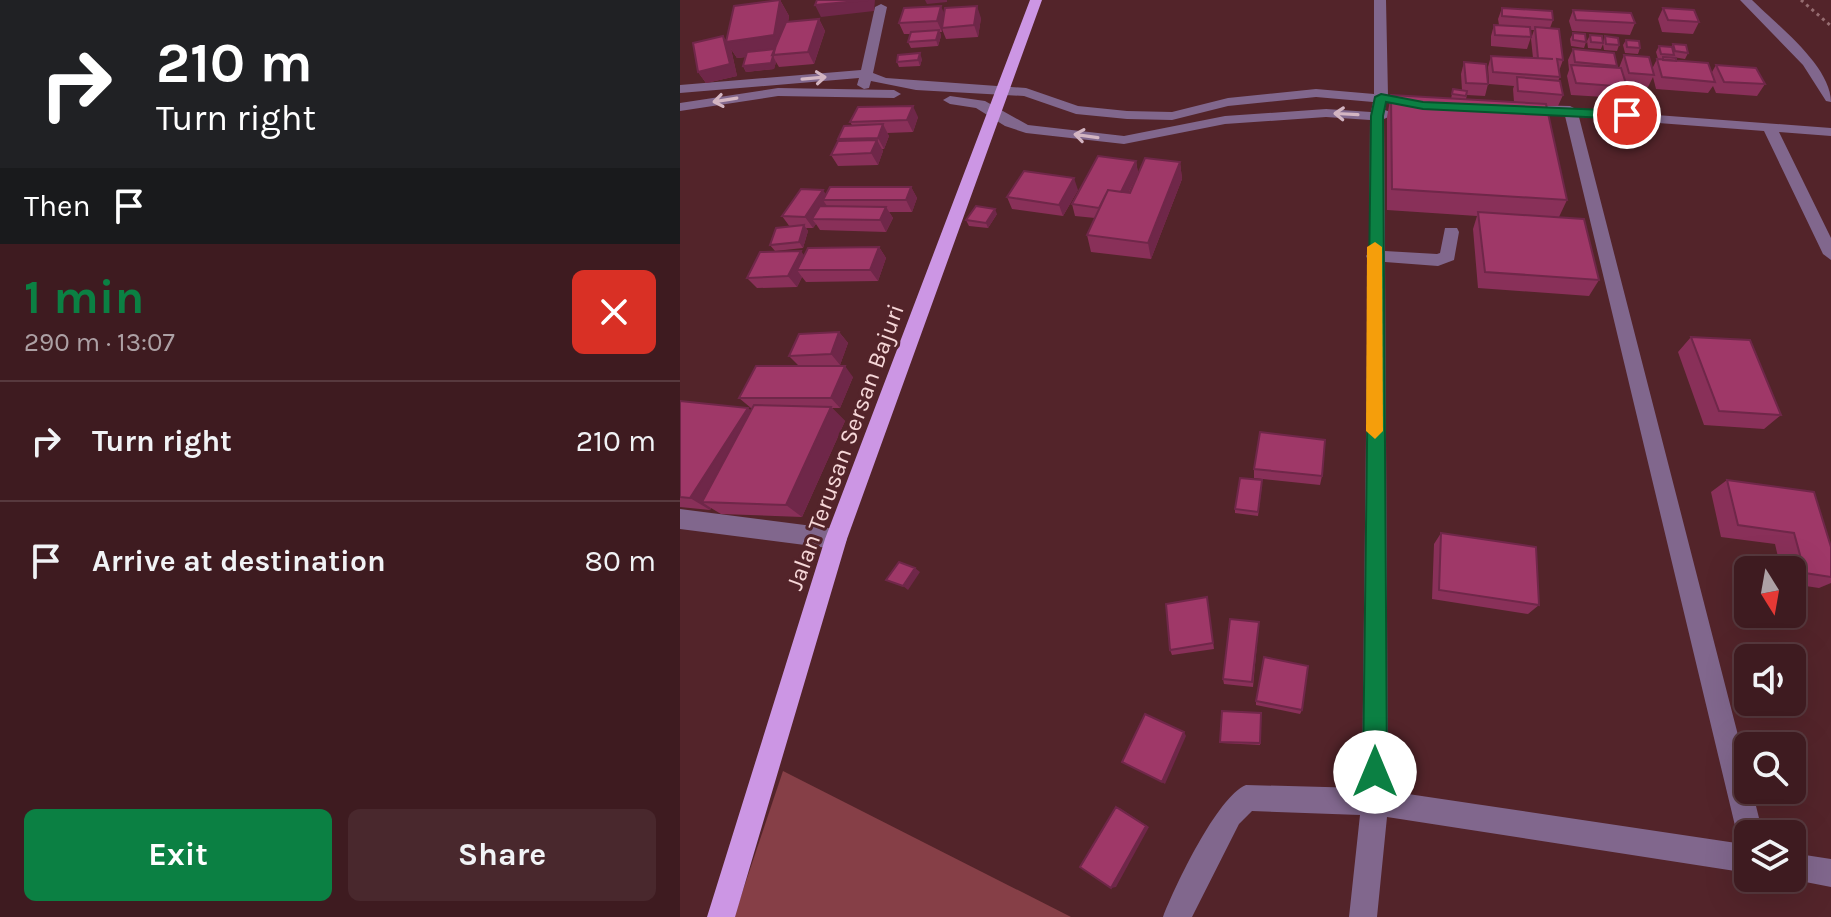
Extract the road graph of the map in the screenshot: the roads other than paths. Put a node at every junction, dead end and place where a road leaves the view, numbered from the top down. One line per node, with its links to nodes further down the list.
1 (1036, 0): 7 (main road, Jalan Terusan Sersan Bajuri)
2 (1380, 0): 14 (lane)
3 (1746, 0): 9 (lane)
4 (881, 7): 5 (lane)
5 (865, 74): 6 (lane, one-way to 5); 7 (lane); 8 (lane)
6 (680, 89)
7 (1004, 90): 13 (lane); 17 (main road, Jalan Terusan Sersan Bajuri)
8 (864, 92): 12 (lane, one-way to 12); 17 (lane)
9 (1831, 98)
10 (1228, 102): 13 (lane); 14 (lane); 18 (lane)
11 (1408, 106): 14 (lane)
12 (680, 107)
13 (1066, 107): 20 (lane)
14 (1379, 107): 18 (lane, one-way to 18); 24 (lane)
15 (1511, 108): 16 (lane)
16 (1570, 110): 19 (lane); 28 (lane)
17 (996, 113): 20 (lane); 26 (main road, Jalan Terusan Sersan Bajuri)
18 (1225, 120): 20 (lane, one-way to 20)
19 (1769, 127): 21 (lane); 23 (lane)
20 (1049, 131)
21 (1831, 132)
22 (1451, 232): 24 (lane)
23 (1831, 254)
24 (1374, 256): 27 (lane)
25 (680, 519): 26 (lane)
26 (836, 539): 32 (main road, Jalan Terusan Sersan Bajuri)
27 (1375, 802): 29 (lane); 33 (lane); 34 (lane)
28 (1747, 820)
29 (1734, 857)
30 (1806, 869): 31 (lane)
31 (1831, 873)
32 (721, 917)
33 (1177, 917)
34 (1363, 917)

